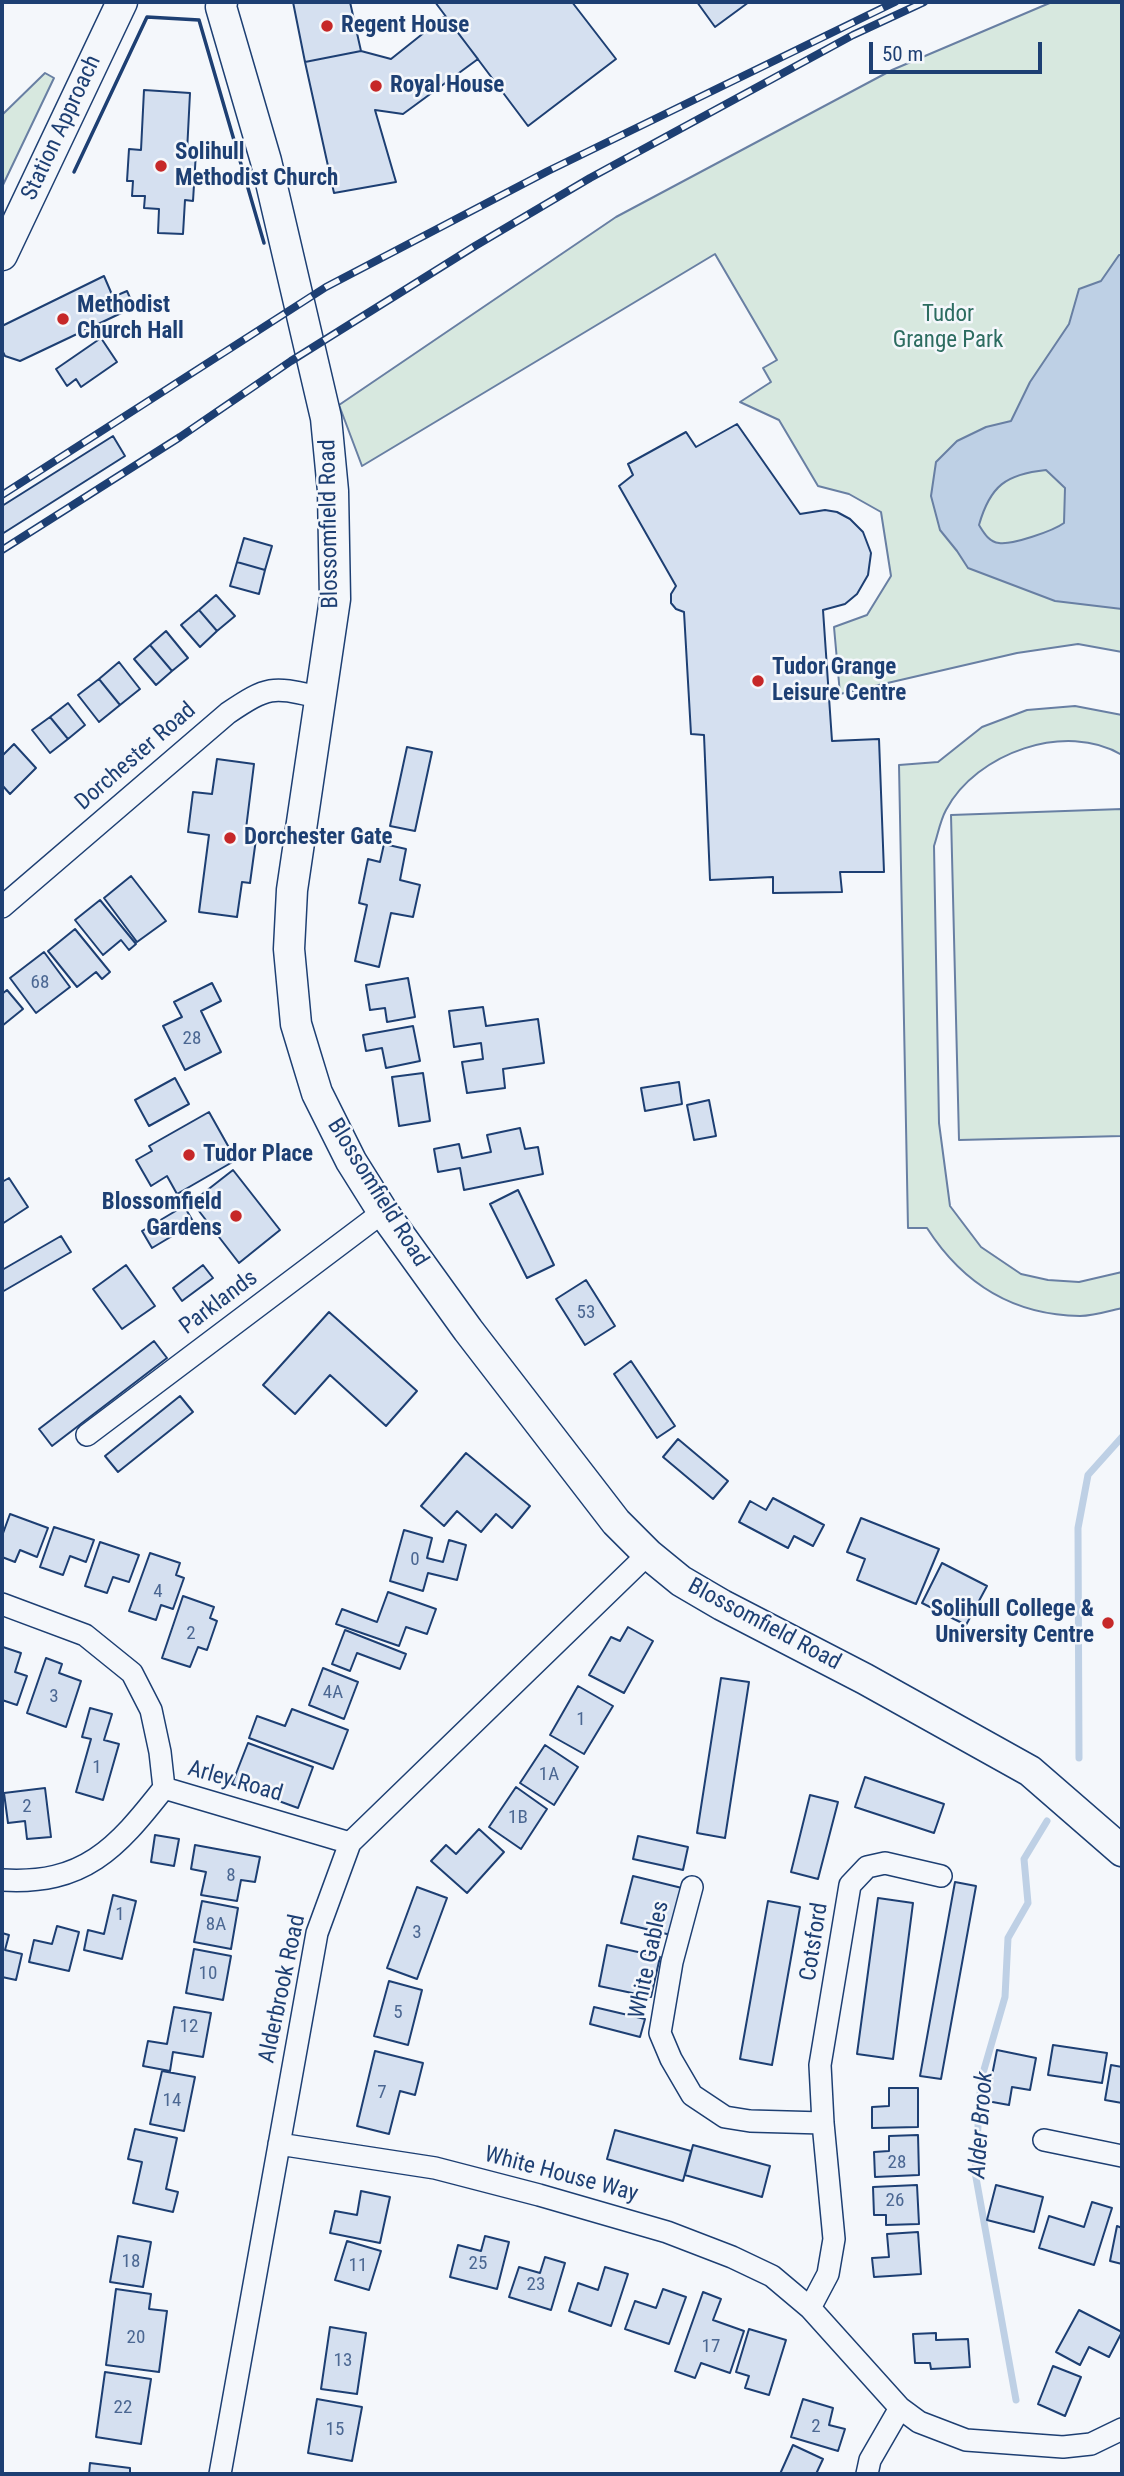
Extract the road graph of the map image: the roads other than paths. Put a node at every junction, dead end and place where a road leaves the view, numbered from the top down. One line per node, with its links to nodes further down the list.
1 (122, 2): 3 (main road, Station Approach)
2 (220, 3): 4 (main road, Blossomfield Road)
3 (2, 255)
4 (322, 698): 5 (street, Dorchester Road); 6 (main road, Blossomfield Road)
5 (2, 907)
6 (383, 1212): 7 (street, Parklands); 8 (main road, Blossomfield Road)
7 (87, 1435)
8 (648, 1553): 11 (street, Alderbrook Road); 12 (main road, Blossomfield Road)
9 (2, 1604): 10 (street, Arley Road)
10 (164, 1788): 11 (street, Arley Road); 14 (street)
11 (350, 1843): 18 (street, Alderbrook Road)
12 (1122, 1851)
13 (942, 1876): 16 (street, Cotsford)
14 (2, 1880)
15 (692, 1887): 16 (street, White Gables)
16 (823, 2123): 20 (street)
17 (1044, 2140): 19 (street)
18 (279, 2144): 20 (street, White House Way); 23 (street, Alderbrook Road)
19 (1122, 2156)
20 (810, 2308): 21 (street, White House Way)
21 (900, 2408): 22 (street, White House Way); 24 (street)
22 (1119, 2439)
23 (220, 2474)
24 (867, 2474)

